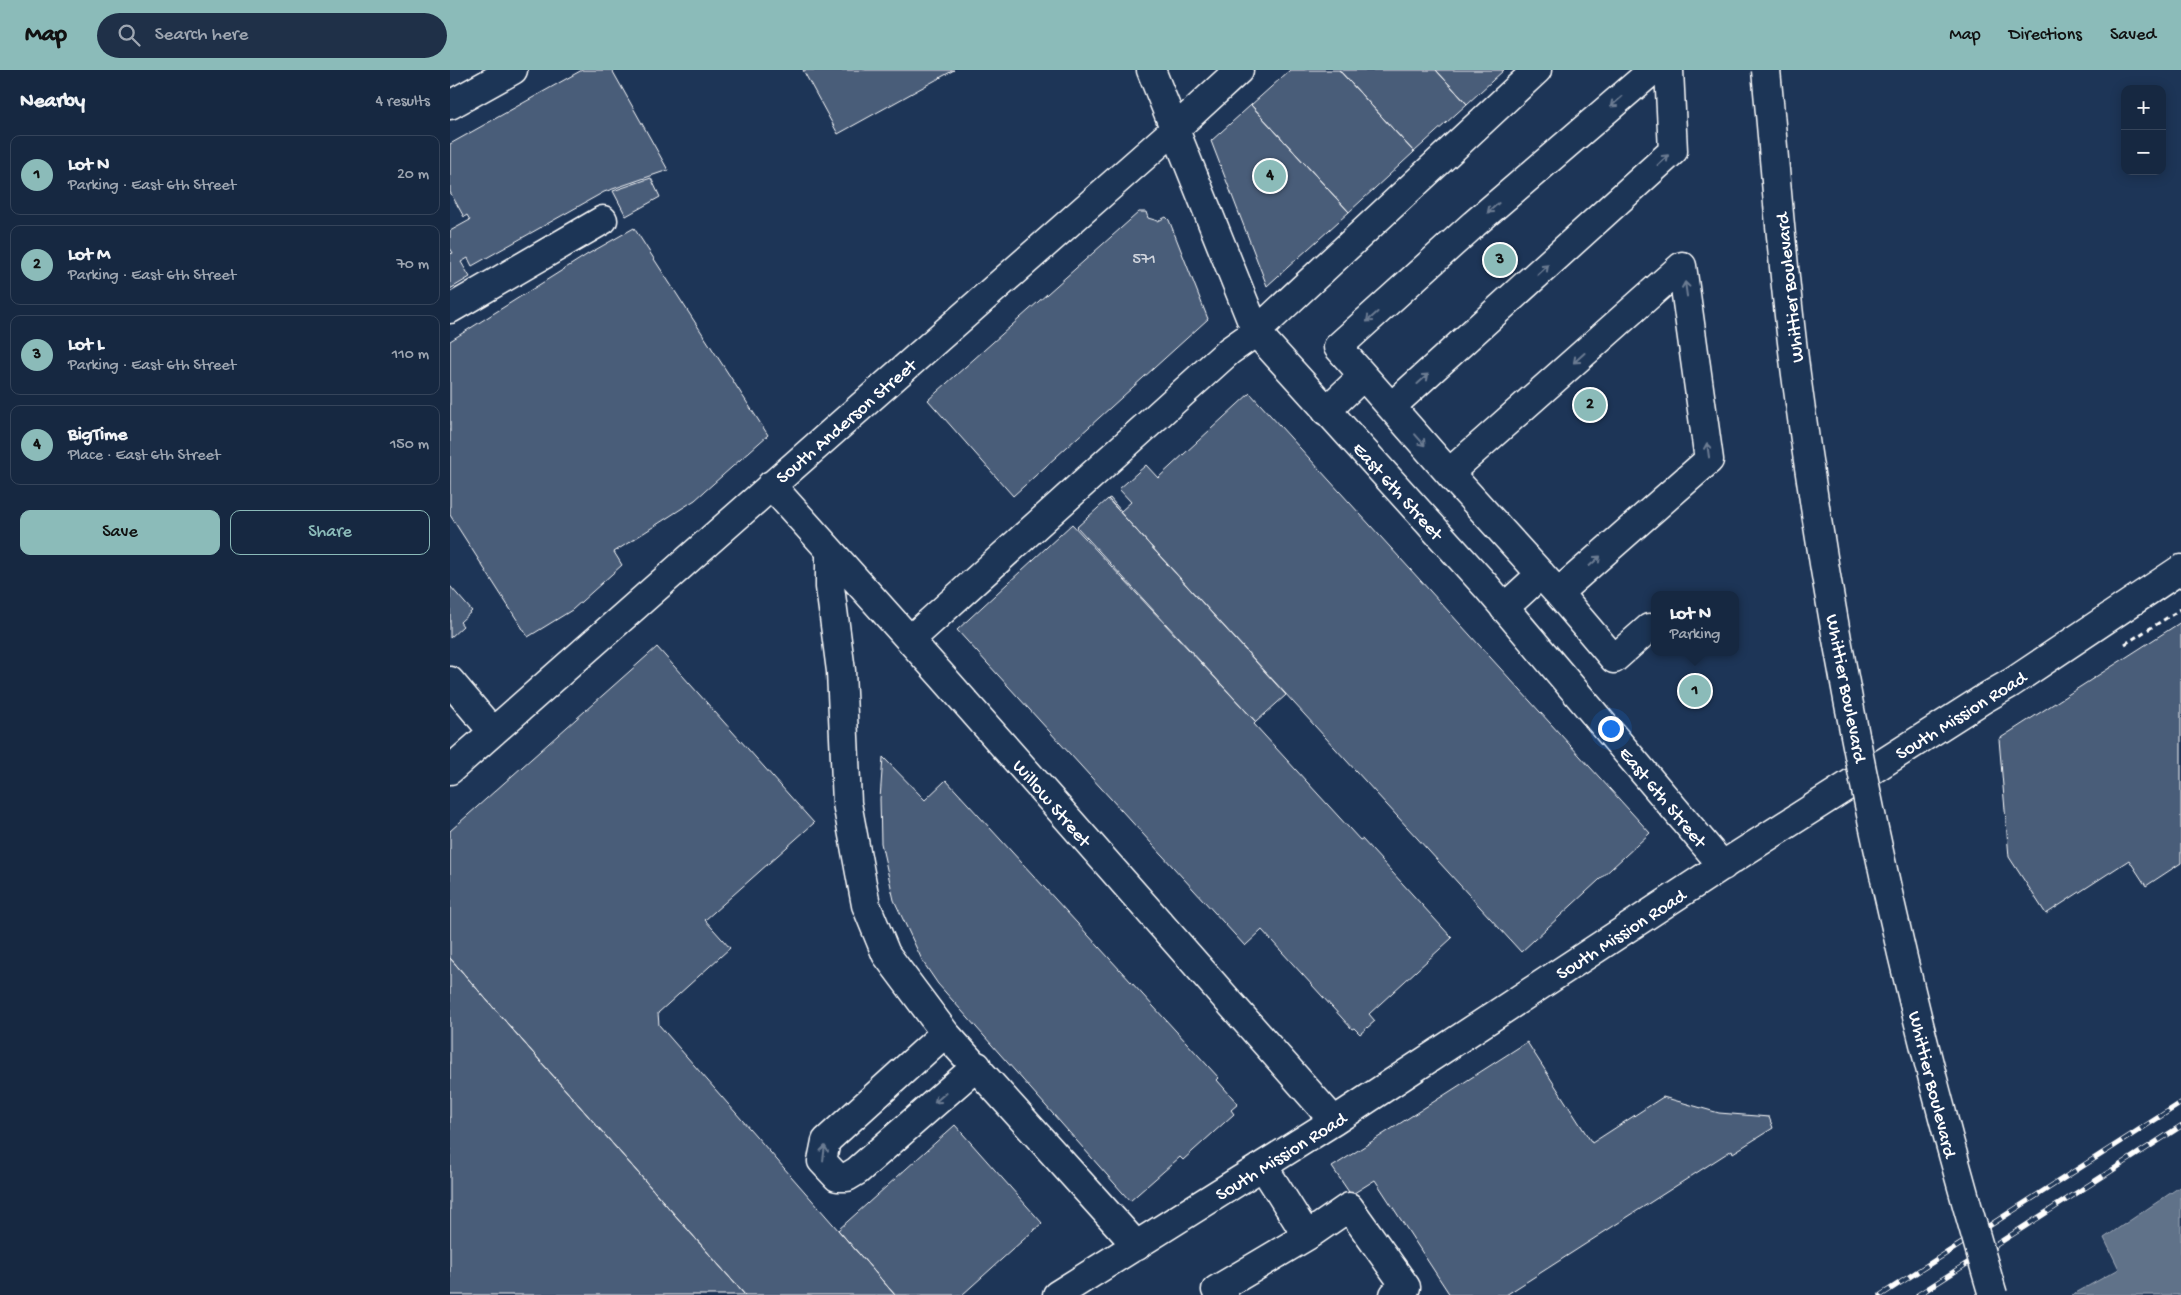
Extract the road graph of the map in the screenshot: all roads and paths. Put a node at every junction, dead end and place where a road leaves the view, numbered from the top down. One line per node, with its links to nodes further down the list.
1 (514, 70): 8 (street)
2 (1151, 70): 9 (street, East 6th Street)
3 (1239, 70): 9 (street, South Anderson Street)
4 (1537, 70): 12 (street)
5 (1653, 70): 13 (street, one-way to 13)
6 (1669, 70): 14 (street, one-way to 6)
7 (1766, 70): 37 (street, Whittier Boulevard, bridge)
8 (450, 105)
9 (1174, 130): 12 (street, East 6th Street); 17 (street, South Anderson Street)
10 (603, 220): 11 (street)
11 (450, 309)
12 (1256, 332): 15 (street, East 6th Street); 23 (street)
13 (1363, 376): 14 (street); 15 (street)
14 (1391, 407): 16 (street, one-way to 16)
15 (1326, 410): 21 (street, East 6th Street)
16 (1449, 473): 20 (street); 20 (street, one-way to 16)
17 (771, 485): 18 (street, Willow Street); 25 (street, South Anderson Street)
18 (830, 552): 23 (street, Willow Street); 28 (street)
19 (2181, 569): 27 (street, South Mission Road)
20 (1549, 584): 21 (street); 22 (street)
21 (1504, 608): 27 (street, East 6th Street)
22 (1649, 628)
23 (910, 640): 30 (street, Willow Street)
24 (450, 681): 25 (street)
25 (493, 732): 26 (street, South Anderson Street)
26 (450, 770)
27 (1722, 866): 30 (street, South Mission Road)
28 (945, 1033): 29 (street); 29 (street, one-way to 28)
29 (977, 1066): 33 (street)
30 (1334, 1121): 31 (street, South Mission Road)
31 (1263, 1166): 32 (street); 33 (street, South Mission Road)
32 (1307, 1236): 35 (street); 36 (street)
33 (1137, 1246): 34 (street, South Mission Road)
34 (1059, 1294)
35 (1224, 1295)
36 (1394, 1295)
37 (1992, 1295)

